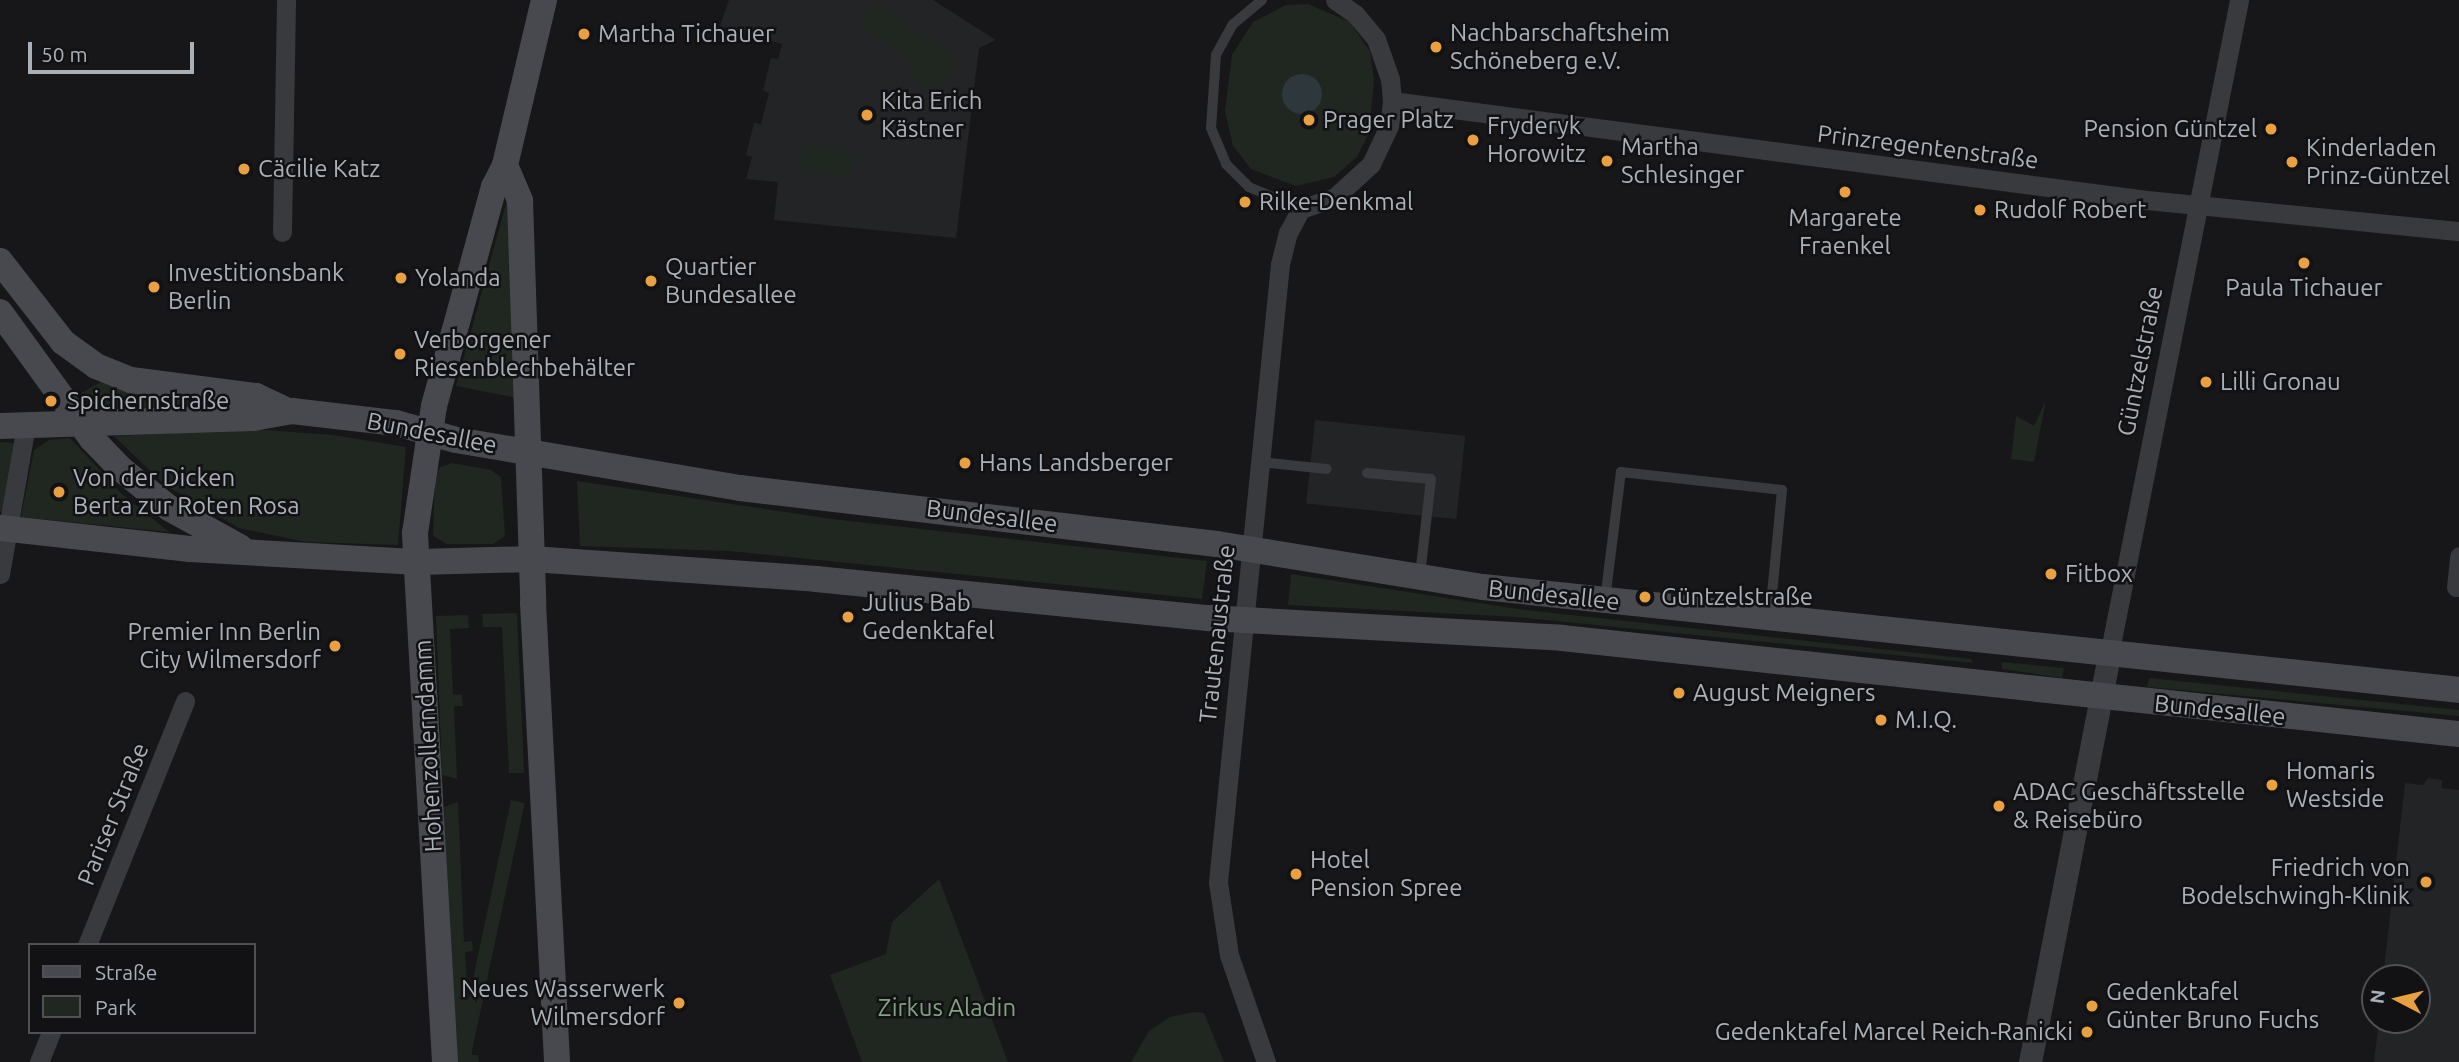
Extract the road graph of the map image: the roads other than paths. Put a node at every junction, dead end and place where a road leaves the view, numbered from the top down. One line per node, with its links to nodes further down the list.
1 (286, 0): 11 (street)
2 (544, 0): 7 (main road, Hohenzollerndamm)
3 (1262, 0): 9 (lane)
4 (1335, 0): 6 (street)
5 (2239, 0): 8 (street, Güntzelstraße)
6 (1392, 101): 8 (street, Prinzregentenstraße); 9 (street)
7 (505, 165): 19 (main road, Hohenzollerndamm); 20 (main road)
8 (2198, 204): 10 (street, Prinzregentenstraße); 37 (street, Güntzelstraße)
9 (1301, 209): 21 (street, Trautenaustraße)
10 (2459, 231)
11 (282, 232)
12 (0, 261): 13 (main road)
13 (32, 302): 14 (main road); 15 (main road)
14 (4, 317): 17 (main road)
15 (286, 410): 17 (main road, Bundesallee); 19 (main road, Bundesallee)
16 (26, 425): 17 (main road, Bundesallee); 18 (main road, Bundesallee); 24 (street)
17 (82, 425): 26 (main road)
18 (0, 426)
19 (428, 431): 20 (main road, Bundesallee); 29 (main road, Hohenzollerndamm)
20 (528, 452): 25 (main road, Bundesallee); 28 (main road)
21 (1260, 462): 22 (lane); 25 (street, Trautenaustraße)
22 (1327, 469)
23 (1367, 473): 31 (lane)
24 (5, 529): 26 (main road, Bundesallee); 30 (street)
25 (1250, 550): 31 (main road, Bundesallee); 35 (street, Trautenaustraße)
26 (253, 552): 29 (main road, Bundesallee)
27 (2459, 555): 32 (street)
28 (532, 559): 29 (main road, Bundesallee); 35 (main road, Bundesallee); 47 (main road)
29 (418, 562): 46 (main road, Hohenzollerndamm)
30 (0, 574)
31 (1420, 578): 33 (main road, Bundesallee)
32 (2456, 587)
33 (1605, 601): 34 (main road, Bundesallee); 34 (lane)
34 (1770, 619): 36 (main road, Bundesallee)
35 (1243, 620): 38 (main road, Bundesallee); 48 (street, Trautenaustraße)
36 (1986, 642): 37 (main road, Bundesallee); 38 (main road)
37 (2109, 655): 39 (main road, Bundesallee); 40 (street, Güntzelstraße)
38 (1982, 684): 40 (main road, Bundesallee)
39 (2459, 691)
40 (2101, 698): 42 (main road, Bundesallee); 49 (street, Güntzelstraße)
41 (185, 701): 43 (street, Pariser Straße)
42 (2459, 734)
43 (88, 943)
44 (50, 1034): 45 (street)
45 (39, 1062)
46 (445, 1062)
47 (557, 1062)
48 (1266, 1062)
49 (2031, 1062)

